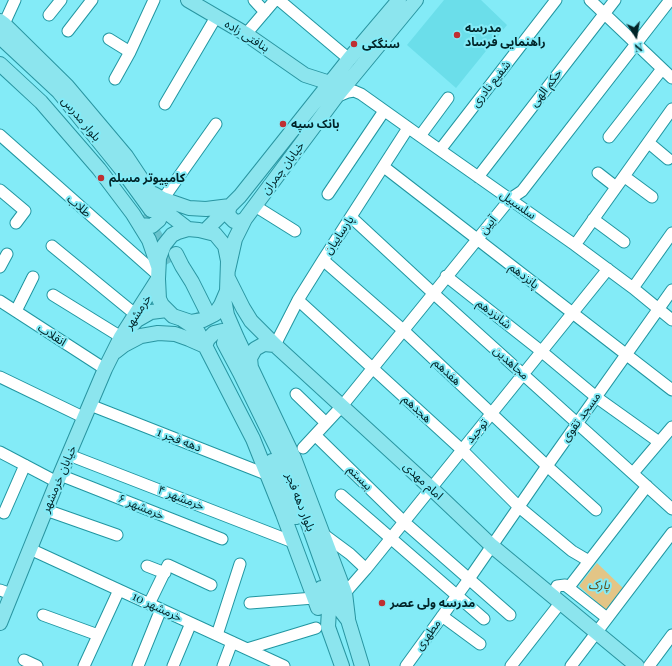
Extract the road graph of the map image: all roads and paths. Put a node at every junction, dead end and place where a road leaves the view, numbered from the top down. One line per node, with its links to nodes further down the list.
1 (61, 0): 17 (street)
2 (92, 0): 20 (street)
3 (154, 0): 26 (street)
4 (188, 0): 18 (main road, بنافتی زاده)
5 (254, 0): 15 (street)
6 (275, 0): 15 (street)
7 (279, 0): 27 (street)
8 (416, 0): 29 (main road, خیابان چمران)
9 (556, 0): 48 (street, شفیع نادری)
10 (590, 0): 16 (street)
11 (615, 0): 16 (street, حکم الهی)
12 (670, 0): 24 (street, آیین)
13 (12, 1): 19 (street)
14 (395, 1): 27 (main road, خیابان چمران)
15 (265, 12): 21 (street)
16 (605, 14): 24 (street); 52 (street, حکم الهی)
17 (50, 15)
18 (216, 17): 21 (main road, بنافتی زاده); 39 (street)
19 (2, 23): 61 (main road)
20 (68, 31)
21 (246, 34): 31 (main road, بنافتی زاده)
22 (0, 38): 61 (main road, بلوار مدرس)
23 (109, 39): 26 (street)
24 (636, 44): 30 (street); 58 (street, آیین)
25 (0, 52): 61 (main road, بلوار مدرس)
26 (130, 52): 32 (street)
27 (349, 59): 34 (main road, خیابان چمران)
28 (0, 64): 61 (main road)
29 (362, 66): 35 (street); 36 (main road, خیابان چمران)
30 (662, 69): 33 (street); 46 (street)
31 (305, 75): 34 (main road, بنافتی زاده); 38 (main road)
32 (115, 78)
33 (672, 78)
34 (330, 83): 38 (main road, خیابان چمران)
35 (361, 94): 36 (street); 41 (street, سلسبیل)
36 (336, 97): 60 (main road, خیابان چمران)
37 (448, 98): 45 (street)
38 (316, 101): 59 (main road, خیابان چمران)
39 (165, 104)
40 (672, 109): 47 (street)
41 (384, 111): 43 (street, سلسبیل); 56 (street)
42 (216, 124): 61 (street)
43 (408, 128): 45 (street, سلسبیل); 50 (street, پارساییان)
44 (0, 136): 80 (street, طلاب)
45 (420, 136): 48 (street, سلسبیل)
46 (609, 137)
47 (649, 144): 49 (street); 53 (street)
48 (440, 150): 52 (street, سلسبیل)
49 (668, 159)
50 (384, 167): 62 (street, پارساییان); 70 (street, پانزدهم)
51 (598, 173): 54 (street)
52 (478, 177): 58 (street, سلسبیل)
53 (624, 177): 54 (street); 57 (street)
54 (616, 188): 64 (street)
55 (0, 190): 65 (street)
56 (328, 194)
57 (652, 197)
58 (510, 199): 70 (street, آیین); 72 (street, سلسبیل)
59 (230, 206): 61 (main road); 63 (main road); 67 (main road, خیابان چمران)
60 (255, 206): 63 (main road, خیابان چمران); 68 (street)
61 (151, 211): 66 (main road); 80 (main road)
62 (351, 217): 76 (street, پارساییان); 85 (street, مجاهدین)
63 (245, 219): 79 (main road, خیابان چمران)
64 (594, 219): 71 (street); 72 (street)
65 (16, 223)
66 (188, 229): 67 (main road); 80 (main road)
67 (205, 231): 79 (main road)
68 (295, 231)
69 (672, 232): 83 (street)
70 (477, 239): 81 (street, آیین); 94 (street, پانزدهم)
71 (624, 242)
72 (575, 245): 78 (street, سلسبیل)
73 (52, 246): 95 (street)
74 (7, 254): 77 (street)
75 (173, 258): 93 (main road)
76 (322, 260): 88 (street, پارساییان); 98 (street, هفدهم)
77 (0, 267)
78 (608, 269): 83 (street, سلسبیل); 94 (street, توحید)
79 (228, 274): 87 (main road); 101 (main road, امام مهدی)
80 (159, 275): 91 (main road); 95 (main road, خرمشهر)
81 (446, 276): 85 (street, آیین); 102 (street, شانزدهم)
82 (33, 277): 92 (street)
83 (634, 288): 90 (street, سلسبیل)
84 (672, 290): 90 (street, مسجد تقوی)
85 (433, 293): 98 (street, آیین); 108 (street, مجاهدین)
86 (52, 294): 99 (street)
87 (224, 298): 96 (main road); 100 (main road)
88 (298, 300): 101 (street, پارساییان); 106 (street, هجدهم)
89 (0, 301): 92 (street, انقلاب)
90 (659, 309): 97 (street, سلسبیل); 104 (street, مسجد تقوی)
91 (167, 310): 96 (main road); 99 (main road, خرمشهر)
92 (16, 311): 107 (street, انقلاب)
93 (201, 311)
94 (572, 313): 102 (street, توحید); 104 (street, پانزدهم)
95 (135, 314): 99 (main road, خرمشهر)
96 (182, 320): 100 (main road)
97 (672, 320)
98 (403, 330): 106 (street, آیین); 115 (street, هفدهم)
99 (121, 337): 103 (main road, خیابان خرمشهر)
100 (220, 344): 103 (main road); 105 (main road); 128 (main road); 169 (main road, بلوار دهه فجر); 172 (main road, بلوار دهه فجر)
101 (275, 345): 105 (main road); 113 (main road, امام مهدی)
102 (541, 351): 108 (street, توحید); 112 (street, شانزدهم)
103 (112, 354): 107 (main road, خیابان خرمشهر)
104 (626, 355): 110 (street, پانزدهم); 112 (street, مسجد تقوی)
105 (251, 368): 140 (main road)
106 (373, 368): 113 (street, آیین); 122 (street, هجدهم)
107 (105, 369): 114 (main road, خیابان خرمشهر)
108 (523, 374): 115 (street, توحید); 117 (street, مجاهدین)
109 (0, 377): 114 (street, دهه فجر 1)
110 (672, 390)
111 (296, 394): 116 (street)
112 (596, 397): 117 (street, مسجد تقوی); 120 (street, شانزدهم)
113 (342, 406): 116 (street, آیین); 131 (main road, امام مهدی)
114 (87, 412): 124 (main road, خیابان خرمشهر); 128 (street, دهه فجر 1)
115 (491, 413): 122 (street, توحید); 126 (street, هفدهم)
116 (326, 423): 119 (street, آیین)
117 (577, 423): 126 (street, مسجد تقوی); 127 (street, مجاهدین)
118 (672, 427): 120 (street)
119 (315, 435): 121 (street, آیین); 138 (street, بیستم)
120 (659, 442): 127 (street)
121 (303, 448)
122 (462, 450): 131 (street, توحید); 133 (street, هجدهم)
123 (0, 452): 125 (street, خرمشهر ۶)
124 (69, 455): 129 (main road, خیابان خرمشهر); 144 (street, خرمشهر ۴)
125 (25, 465): 129 (street, خرمشهر ۶); 137 (street)
126 (546, 466): 133 (street, مسجد تقوی); 136 (street, هفدهم)
127 (633, 474): 130 (street, مجاهدین)
128 (268, 475): 144 (main road)
129 (58, 479): 135 (main road, خیابان خرمشهر); 142 (street, خرمشهر ۶)
130 (647, 486): 134 (street, مجاهدین); 147 (street)
131 (431, 488): 138 (street, توحید); 145 (main road, امام مهدی)
132 (342, 495): 143 (street)
133 (519, 507): 145 (street, مسجد تقوی); 147 (street, هجدهم)
134 (672, 509)
135 (46, 510): 141 (street); 146 (main road, خیابان خرمشهر)
136 (596, 510)
137 (4, 513)
138 (404, 522): 143 (street, توحید); 152 (street, بیستم)
139 (672, 533): 167 (street)
140 (323, 534): 150 (street); 157 (main road)
141 (117, 536)
142 (222, 539)
143 (390, 539): 150 (street, توحید); 158 (street)
144 (294, 542): 159 (main road)
145 (492, 546): 152 (street, مطهری); 160 (main road, امام مهدی)
146 (30, 549): 155 (street, خرمشهر 10); 156 (main road, خیابان خرمشهر)
147 (589, 561): 154 (street)
148 (240, 564): 175 (street)
149 (146, 566): 151 (street)
150 (366, 569): 157 (street, توحید)
151 (165, 573): 153 (street); 162 (street)
152 (468, 579): 158 (street, مطهری); 165 (street, بیستم)
153 (211, 585)
154 (569, 587): 160 (street); 167 (street)
155 (119, 590): 162 (street, خرمشهر 10); 174 (street)
156 (6, 592): 170 (main road, خیابان خرمشهر)
157 (345, 593): 169 (main road)
158 (456, 596): 166 (street, مطهری); 168 (street)
159 (314, 598): 161 (street); 172 (main road)
160 (557, 598): 173 (main road, امام مهدی); 191 (street)
161 (250, 603)
162 (149, 604): 163 (street, خرمشهر 10)
163 (161, 609): 171 (street, خرمشهر 10); 184 (street)
164 (43, 615): 174 (street)
165 (510, 615)
166 (442, 616): 178 (street); 190 (street, مطهری)
167 (607, 618): 173 (street)
168 (484, 619)
169 (348, 620): 189 (main road, بلوار دهه فجر)
170 (0, 623)
171 (192, 623): 175 (street, خرمشهر 10); 185 (street)
172 (322, 628): 179 (street); 188 (main road, بلوار دهه فجر)
173 (595, 633): 181 (street); 192 (main road, امام مهدی)
174 (98, 635): 183 (street)
175 (217, 635): 177 (street, خرمشهر 10)
176 (672, 635): 193 (street)
177 (232, 642): 179 (street, خرمشهر 10); 186 (street)
178 (480, 644)
179 (247, 649): 187 (street, خرمشهر 10)
180 (24, 660): 182 (street)
181 (574, 665)
182 (37, 666)
183 (84, 666)
184 (138, 666)
185 (173, 666)
186 (222, 666)
187 (284, 666)
188 (342, 666)
189 (362, 666)
190 (406, 666)
191 (511, 666)
192 (637, 666)
193 (649, 666)

